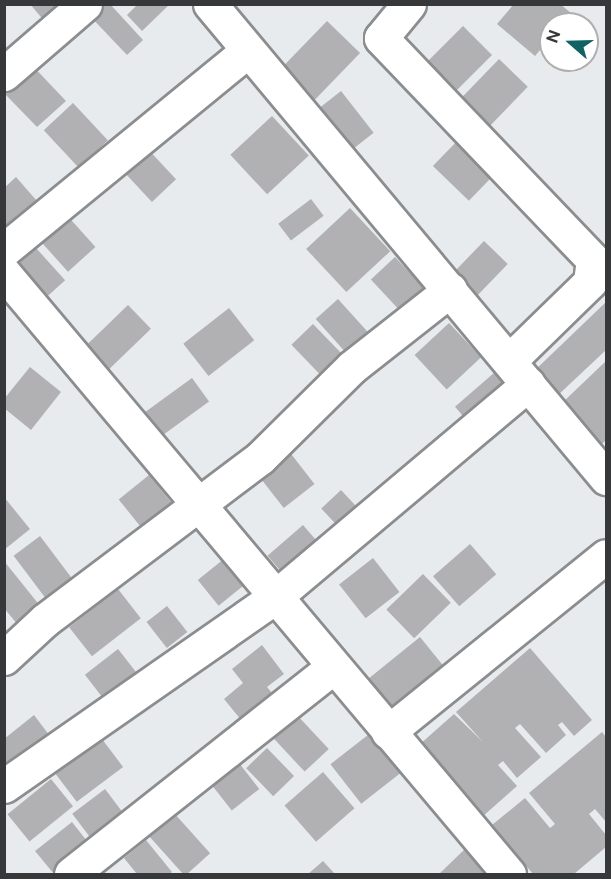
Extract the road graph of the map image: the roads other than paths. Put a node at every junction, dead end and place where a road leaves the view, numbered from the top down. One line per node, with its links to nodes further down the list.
1 (85, 4): 5 (street)
2 (210, 4): 4 (street)
3 (410, 4): 7 (street)
4 (248, 50): 6 (street); 9 (street)
5 (4, 74)
6 (4, 250)
7 (599, 267): 10 (street)
8 (4, 273): 12 (street)
9 (450, 290): 10 (street); 12 (street)
10 (519, 372): 11 (street); 14 (street)
11 (606, 478)
12 (196, 505): 14 (street); 15 (street)
13 (606, 556): 17 (street)
14 (275, 597): 16 (street); 18 (street)
15 (4, 658)
16 (333, 667): 17 (street); 19 (street)
17 (388, 732): 20 (street)
18 (4, 786)
19 (71, 874)
20 (509, 874)

